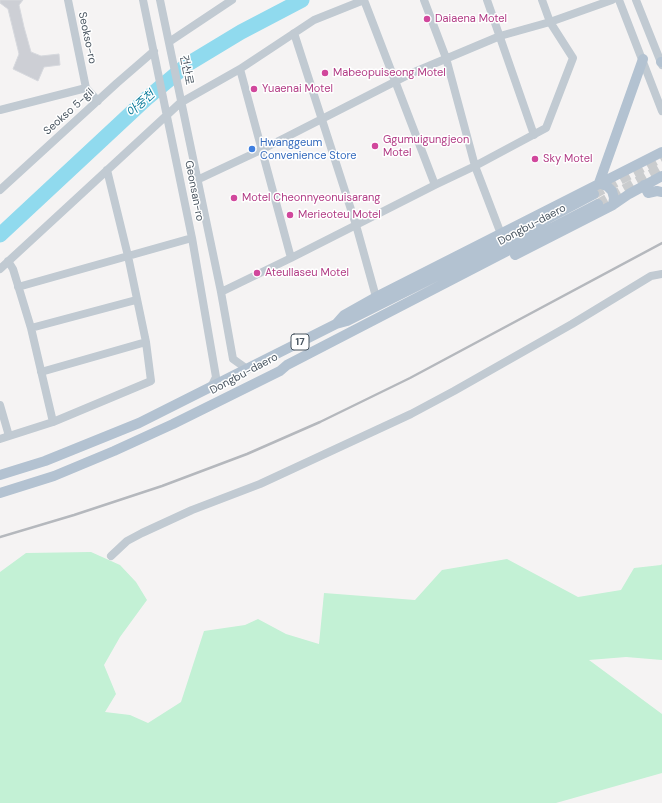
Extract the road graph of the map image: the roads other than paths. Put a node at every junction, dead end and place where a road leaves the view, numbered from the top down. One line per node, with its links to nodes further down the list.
1 (68, 0): 22 (street, Seokso-ro)
2 (143, 0): 16 (street, Geonsan-ro)
3 (160, 0): 15 (street)
4 (232, 0): 15 (street)
5 (364, 0): 13 (street); 21 (street)
6 (424, 0): 17 (street)
7 (487, 0): 14 (street)
8 (542, 0): 12 (street)
9 (612, 0): 12 (street)
10 (619, 0): 18 (street)
11 (636, 0): 19 (street)
12 (550, 22): 14 (street); 29 (street)
13 (294, 33): 20 (street); 28 (street)
14 (500, 36): 17 (street); 29 (street)
15 (170, 46): 23 (street, 건산로)
16 (155, 54): 24 (street, Seokso 5-gil); 27 (street, Geonsan-ro)
17 (446, 58): 21 (street); 32 (street)
18 (643, 59): 26 (street); 36 (main road)
19 (662, 63)
20 (240, 69): 23 (street); 30 (street)
21 (395, 81): 28 (street); 37 (street)
22 (86, 88): 24 (street); 25 (street)
23 (180, 99): 27 (street); 35 (street, Geonsan-ro)
24 (98, 101): 39 (street, Seokso 5-gil)
25 (0, 110)
26 (662, 111)
27 (168, 115): 33 (street); 44 (street, Geonsan-ro)
28 (322, 119): 30 (street); 42 (street)
29 (534, 134): 32 (street)
30 (261, 150): 35 (street); 46 (street)
31 (662, 152): 36 (main road, Dongbu-daero)
32 (475, 166): 37 (street); 43 (street)
33 (107, 170): 45 (street); 47 (street)
34 (662, 176): 38 (main road)
35 (197, 180): 51 (street, Geonsan-ro)
36 (599, 183): 41 (main road); 43 (main road, Dongbu-daero)
37 (435, 185): 42 (street)
38 (644, 185): 40 (main road); 41 (main road)
39 (0, 190)
40 (662, 192)
41 (613, 205): 58 (main road)
42 (356, 225): 46 (street); 52 (street)
43 (501, 234): 52 (main road, Dongbu-daero)
44 (192, 238): 45 (street); 60 (street, Geonsan-ro)
45 (128, 256): 50 (street); 53 (street)
46 (291, 258): 51 (street)
47 (8, 261): 48 (street); 50 (street)
48 (0, 269)
49 (662, 274): 67 (street)
50 (18, 287): 55 (street)
51 (221, 292): 57 (street, Geonsan-ro)
52 (376, 297): 54 (main road, Dongbu-daero)
53 (136, 300): 55 (street); 56 (street)
54 (336, 324): 57 (main road, Dongbu-daero / 17); 58 (main road, Dongbu-daero / 17)
55 (31, 328): 59 (street)
56 (146, 342): 59 (street); 62 (street)
57 (247, 369): 60 (main road, Dongbu-daero / 17)
58 (280, 371): 66 (main road, Dongbu-daero / 17)
59 (41, 372): 62 (street)
60 (211, 387): 65 (main road, Dongbu-daero / 17)
61 (0, 404): 63 (street)
62 (53, 422): 63 (street)
63 (9, 436): 64 (street)
64 (0, 439)
65 (0, 475)
66 (0, 493)
67 (111, 556)

